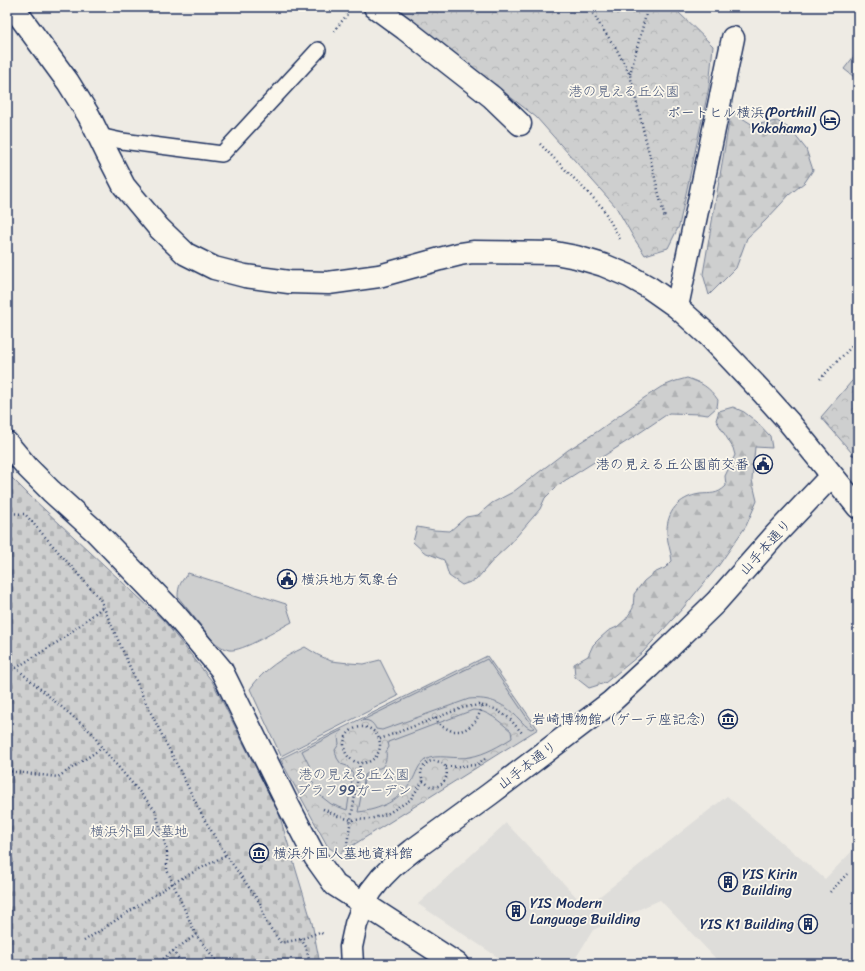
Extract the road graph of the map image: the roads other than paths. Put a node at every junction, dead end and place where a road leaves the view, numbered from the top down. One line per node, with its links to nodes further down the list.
1 (13, 7): 6 (street)
2 (376, 7): 5 (street)
3 (733, 38): 7 (street)
4 (318, 50): 6 (lane)
5 (520, 124)
6 (99, 136): 7 (street)
7 (677, 307): 9 (street)
8 (7, 443): 11 (street)
9 (832, 475): 10 (street); 11 (street, 山手本通り)
10 (858, 507)
11 (364, 904): 12 (street, 山手本通り); 13 (street)
12 (352, 964)
13 (457, 964)

